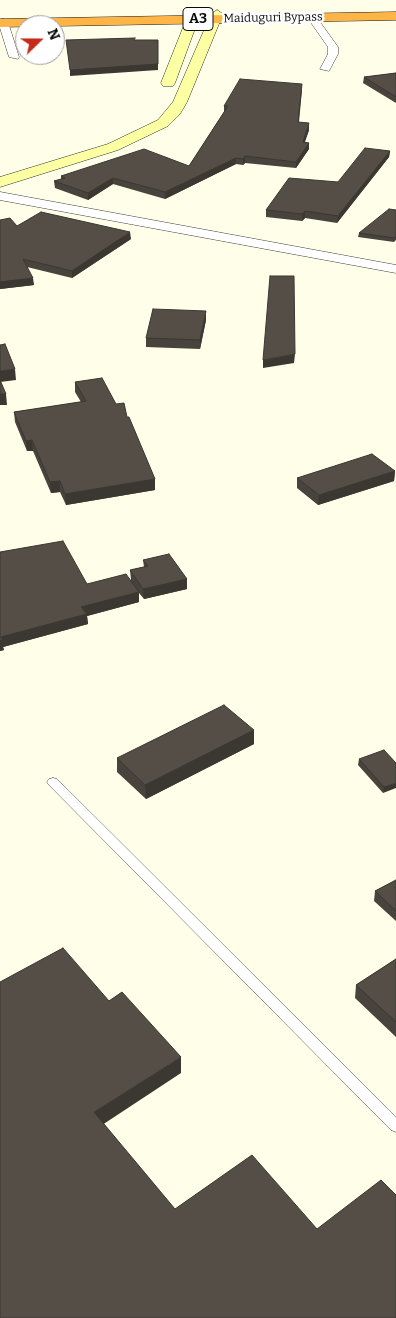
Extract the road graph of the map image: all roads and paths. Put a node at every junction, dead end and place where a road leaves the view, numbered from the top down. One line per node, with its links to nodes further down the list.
1 (396, 11): 6 (highway, Maiduguri Bypass / A3)
2 (396, 16): 3 (highway, Maiduguri Bypass)
3 (312, 17): 6 (highway, Maiduguri Bypass); 8 (street)
4 (1, 21): 5 (highway, Maiduguri Bypass / A3); 5 (highway); 7 (street)
5 (192, 22): 6 (highway, Maiduguri Bypass / A3); 9 (street)
6 (214, 22): 9 (street)
7 (14, 57)
8 (325, 69)
9 (170, 98): 11 (street)
10 (152, 111): 11 (street)
11 (1, 179): 12 (street)
12 (3, 196): 13 (street)
13 (396, 269)
14 (53, 782): 15 (lane)
15 (396, 1126)

